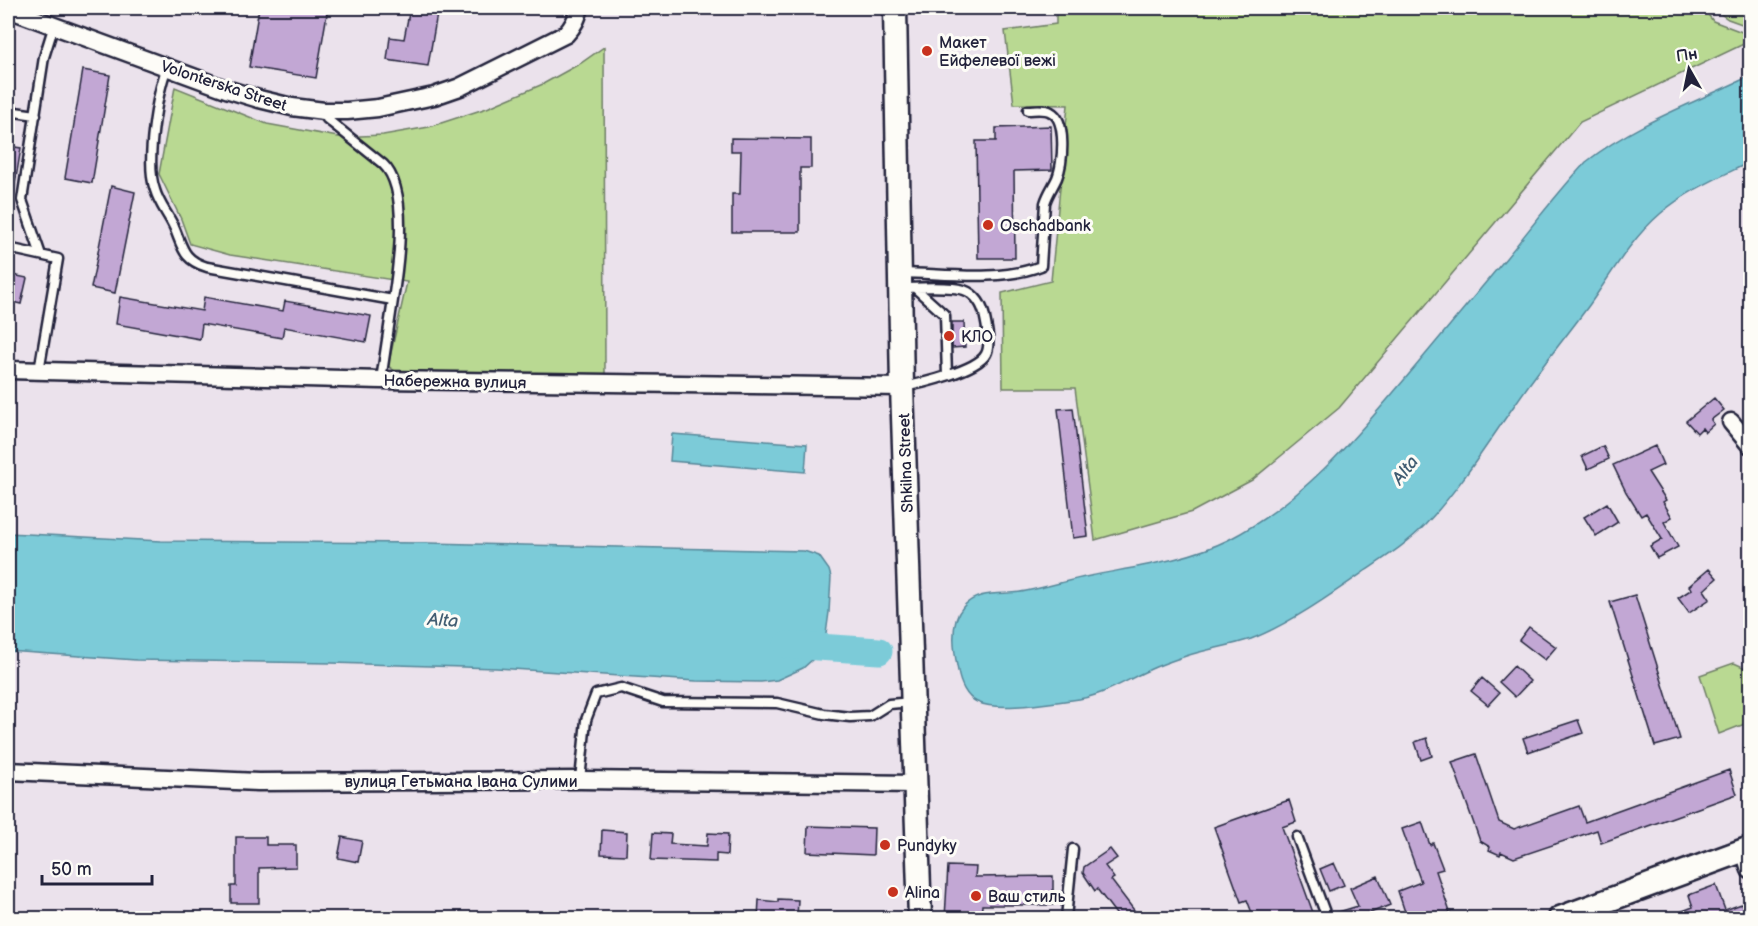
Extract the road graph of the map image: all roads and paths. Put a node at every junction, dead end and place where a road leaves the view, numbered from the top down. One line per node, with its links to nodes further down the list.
1 (580, 8): 8 (street, Volonterska Street)
2 (895, 8): 12 (main road, Shkilna Street)
3 (8, 9): 4 (street, Volonterska Street)
4 (54, 26): 5 (street, Volonterska Street); 9 (lane)
5 (167, 67): 8 (street, Volonterska Street); 13 (lane)
6 (1028, 110): 12 (lane)
7 (8, 111): 9 (lane)
8 (324, 111): 13 (lane)
9 (36, 115): 11 (lane)
10 (8, 248): 11 (lane)
11 (41, 255): 15 (lane)
12 (904, 283): 16 (lane); 16 (lane); 18 (main road, Shkilna Street)
13 (393, 300): 17 (lane)
14 (8, 370): 15 (street, Набережна вулиця)
15 (39, 372): 17 (street, Набережна вулиця)
16 (948, 375): 18 (lane)
17 (381, 380): 18 (street, Набережна вулиця)
18 (902, 387): 21 (main road, Shkilna Street)
19 (1731, 422): 20 (street)
20 (1750, 445)
21 (914, 702): 23 (lane); 24 (main road, Shkilna Street)
22 (8, 771): 23 (street, вулиця Гетьмана Івана Сулими)
23 (580, 780): 24 (street, вулиця Гетьмана Івана Сулими)
24 (916, 784): 28 (main road, Shkilna Street)
25 (1297, 837): 30 (lane)
26 (1073, 849): 29 (lane)
27 (1748, 856): 31 (main road)
28 (920, 918)
29 (1066, 918)
30 (1327, 918)
31 (1560, 918)

